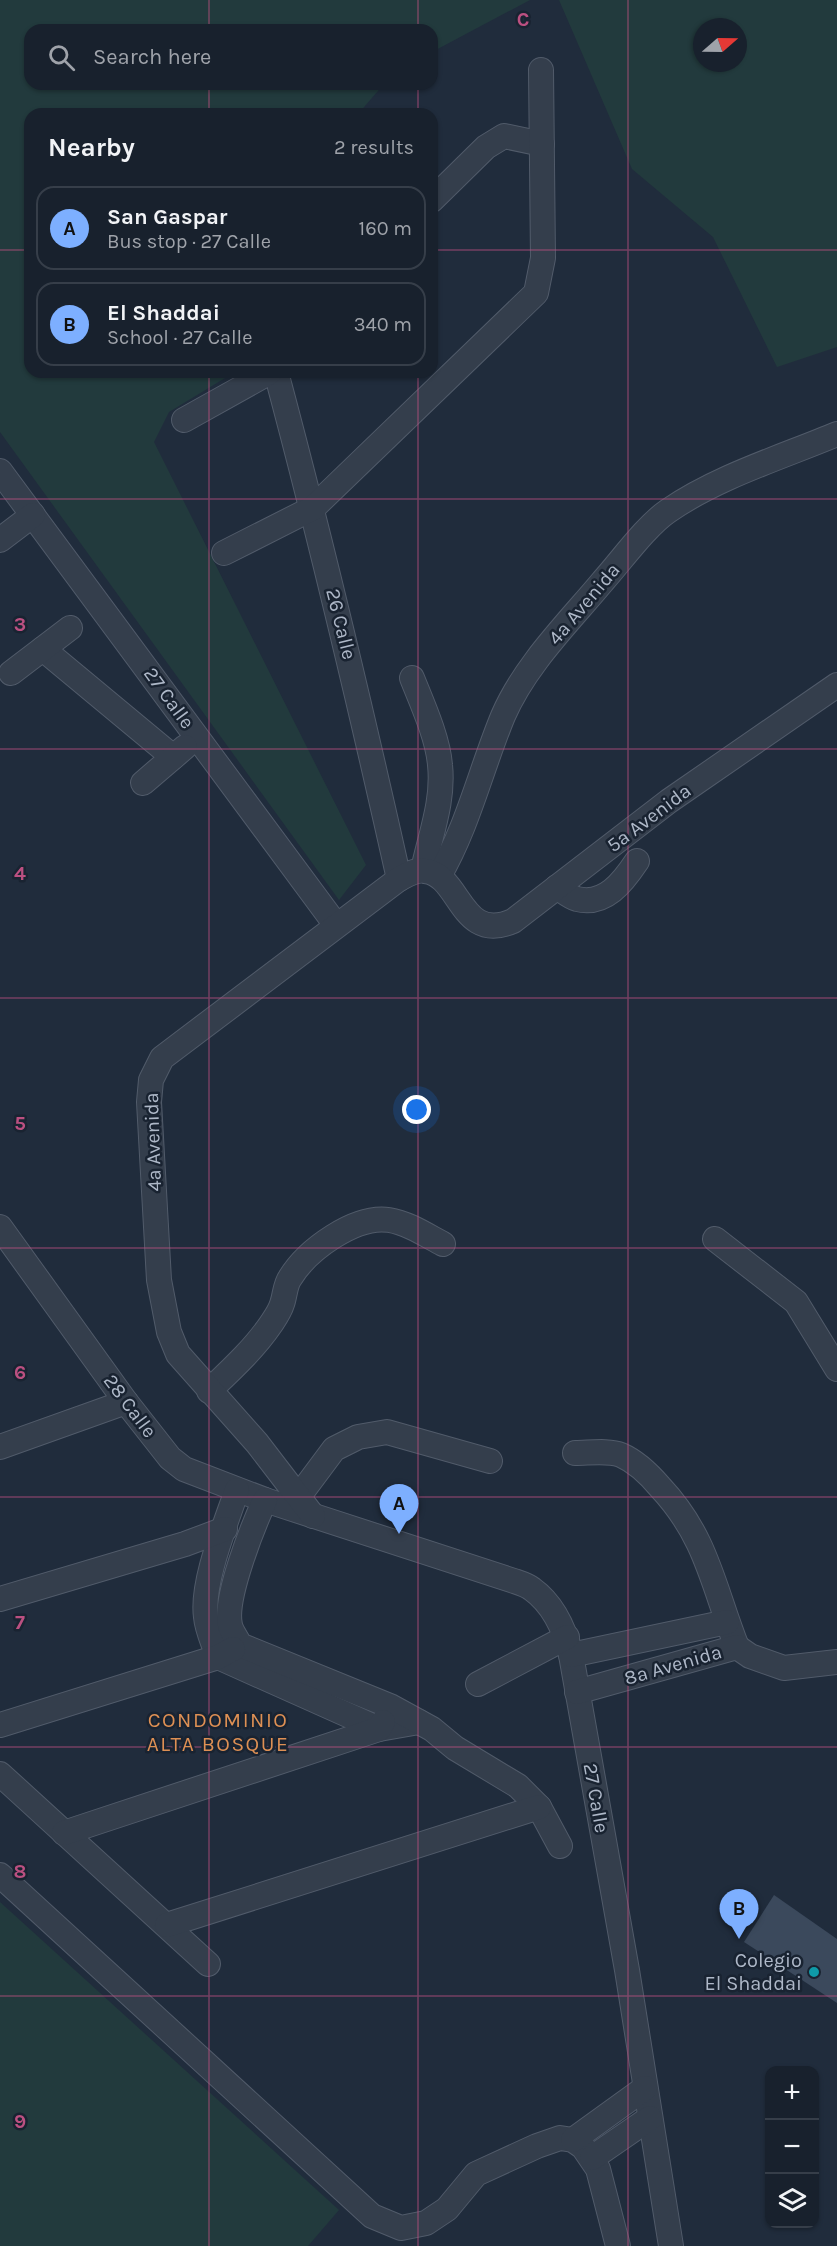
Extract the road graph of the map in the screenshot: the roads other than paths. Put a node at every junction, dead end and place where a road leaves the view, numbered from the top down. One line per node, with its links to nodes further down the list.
1 (541, 70): 2 (street)
2 (542, 144): 3 (street); 9 (street)
3 (438, 194)
4 (259, 378): 6 (street)
5 (278, 378): 9 (street, 26 Calle)
6 (184, 420)
7 (837, 434): 22 (street, 4a Avenida)
8 (0, 471): 10 (street, 27 Calle)
9 (313, 508): 12 (street); 23 (street, 26 Calle)
10 (33, 515): 11 (street); 18 (street, 27 Calle)
11 (0, 540)
12 (224, 553)
13 (70, 628): 14 (street)
14 (43, 649): 15 (street); 19 (street)
15 (11, 673)
16 (412, 678): 22 (street)
17 (837, 685): 24 (street, 5a Avenida)
18 (198, 736): 19 (street); 25 (street, 27 Calle)
19 (173, 757): 20 (street)
20 (143, 783)
21 (637, 861): 24 (street)
22 (431, 873): 23 (street, 4a Avenida); 24 (street, 5a Avenida)
23 (399, 879): 25 (street, 4a Avenida)
24 (556, 887)
25 (336, 925): 30 (street, 4a Avenida)
26 (0, 1227): 31 (street, 28 Calle)
27 (715, 1239): 29 (street)
28 (443, 1244): 30 (street)
29 (837, 1370)
30 (209, 1391): 36 (street, 4a Avenida)
31 (126, 1402): 32 (street); 35 (street, 28 Calle)
32 (0, 1447)
33 (575, 1453): 41 (street)
34 (490, 1461): 36 (street)
35 (237, 1490): 37 (street, 28 Calle); 39 (street)
36 (299, 1496): 38 (street, 4a Avenida)
37 (265, 1500): 38 (street, 28 Calle); 42 (street)
38 (313, 1516): 43 (street, 27 Calle)
39 (225, 1529): 40 (street); 45 (street)
40 (0, 1599)
41 (727, 1622): 43 (street, 8a Avenida); 44 (street)
42 (240, 1645): 45 (street); 49 (street)
43 (569, 1646): 47 (street, 8a Avenida); 48 (street, 27 Calle)
44 (736, 1647): 46 (street, 8a Avenida); 48 (street, 8a Avenida)
45 (218, 1657): 51 (street); 52 (street)
46 (837, 1662)
47 (478, 1684)
48 (577, 1692): 60 (street, 27 Calle)
49 (390, 1706): 50 (street); 52 (street)
50 (419, 1722): 52 (street); 54 (street)
51 (0, 1725)
52 (379, 1729): 55 (street)
53 (0, 1774): 55 (street)
54 (539, 1807): 56 (street); 58 (street)
55 (64, 1833): 58 (street)
56 (560, 1846)
57 (0, 1875): 62 (street)
58 (167, 1924): 59 (street)
59 (208, 1964)
60 (645, 2088): 61 (street, 27 Calle); 62 (street)
61 (650, 2118): 63 (street); 65 (street, 27 Calle)
62 (573, 2140): 63 (street)
63 (592, 2158): 64 (street)
64 (618, 2246)
65 (671, 2246)

